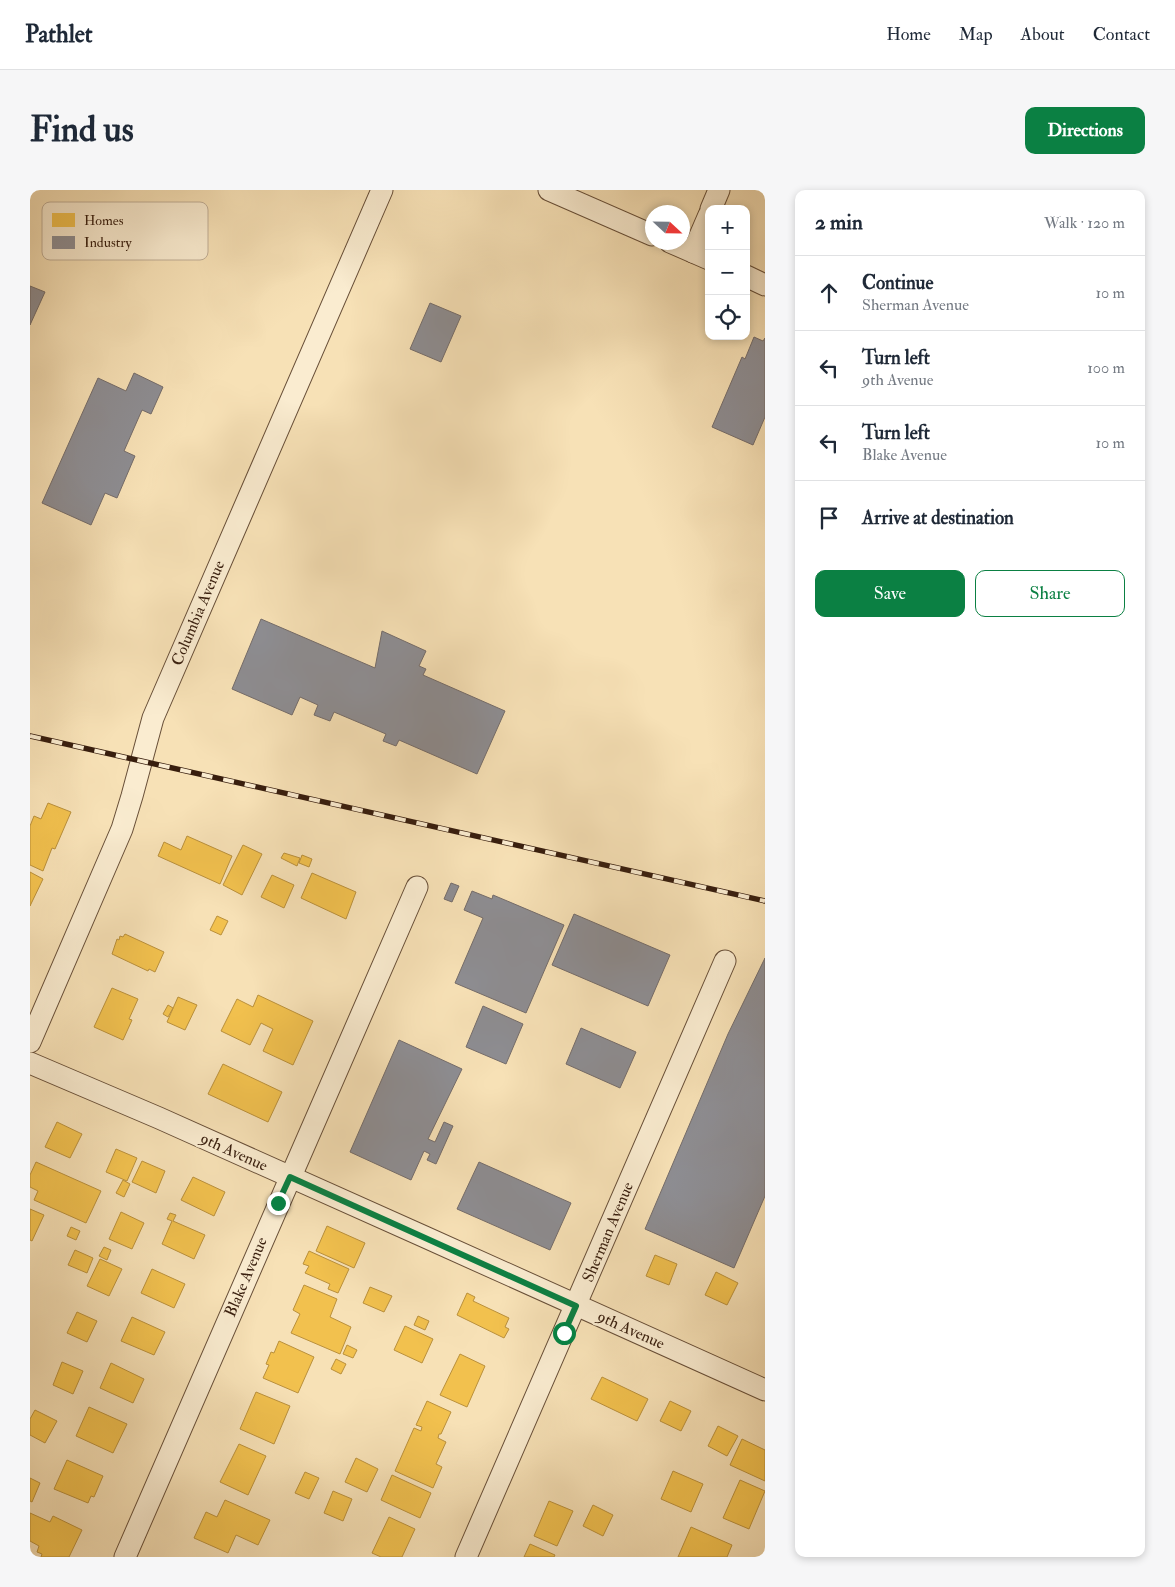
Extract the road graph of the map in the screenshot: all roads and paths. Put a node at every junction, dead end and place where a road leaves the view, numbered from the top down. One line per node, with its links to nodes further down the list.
1 (382, 190): 13 (street, Columbia Avenue)
2 (549, 190): 5 (street)
3 (719, 190): 4 (street)
4 (713, 205)
5 (645, 232)
6 (705, 236): 8 (street)
7 (688, 250): 8 (street)
8 (701, 256)
9 (750, 278): 10 (street)
10 (765, 285)
11 (417, 887): 15 (street, Blake Avenue)
12 (725, 961): 16 (street, Sherman Avenue)
13 (30, 1042)
14 (30, 1063): 15 (street, 9th Avenue)
15 (290, 1177): 16 (street, 9th Avenue); 18 (street, Blake Avenue)
16 (576, 1306): 17 (street, 9th Avenue); 19 (street, Sherman Avenue)
17 (765, 1390)
18 (125, 1557)
19 (466, 1557)

